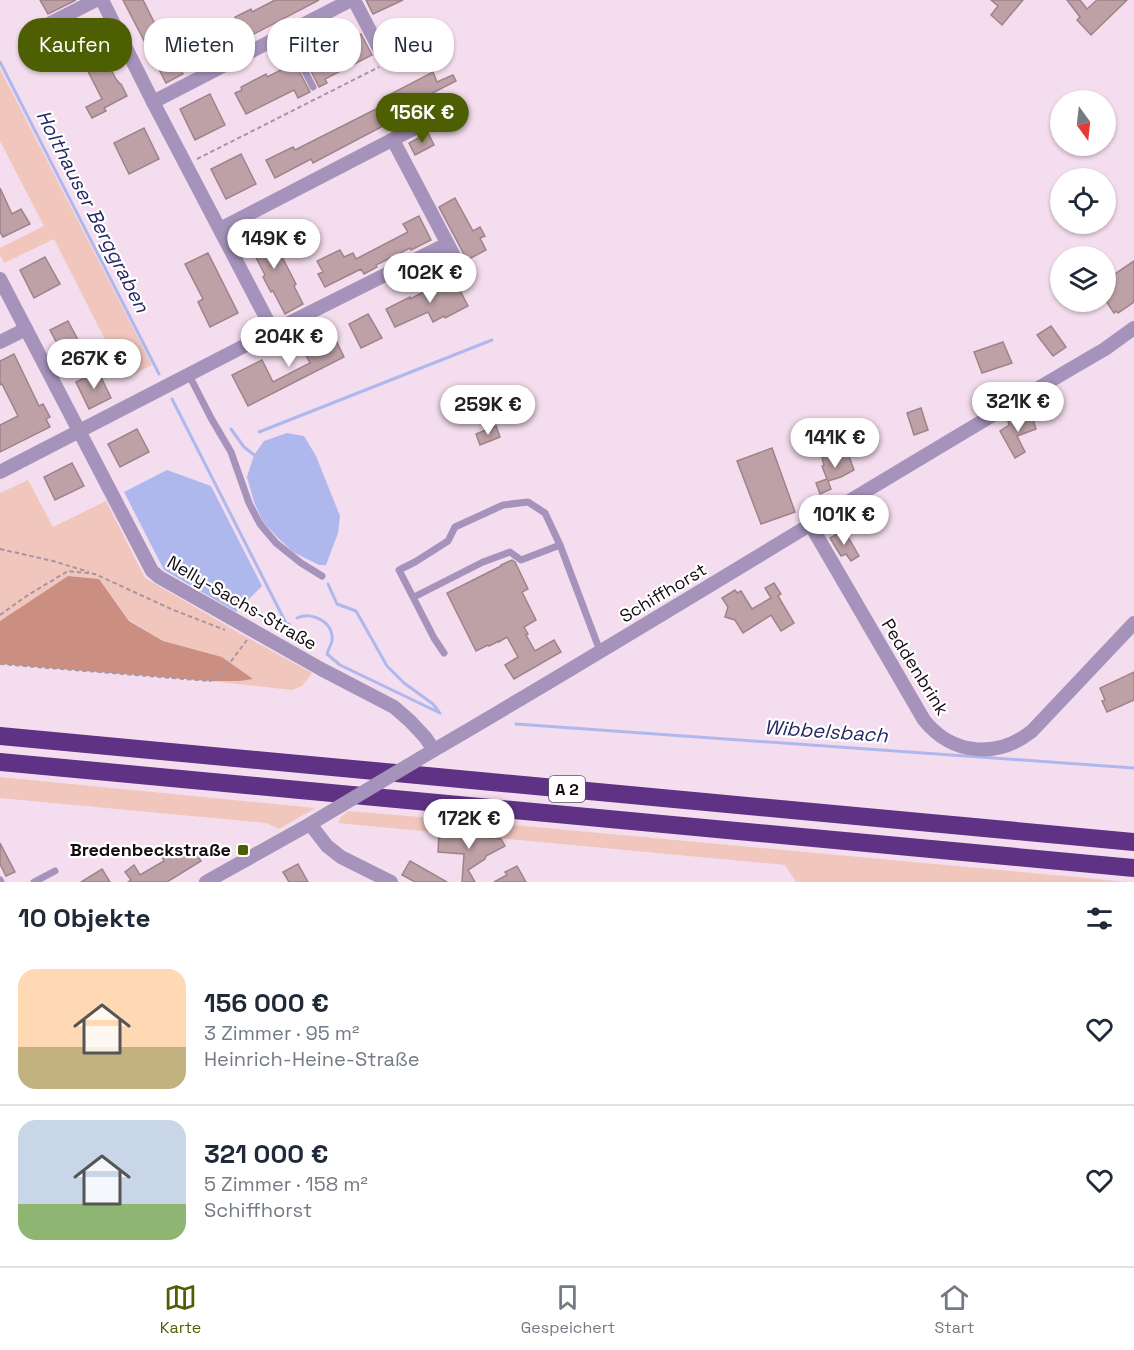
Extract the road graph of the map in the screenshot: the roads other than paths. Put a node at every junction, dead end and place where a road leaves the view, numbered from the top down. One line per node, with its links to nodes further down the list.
1 (96, 0): 4 (street)
2 (102, 0): 10 (street)
3 (352, 0): 5 (street); 6 (street)
4 (61, 18)
5 (315, 18)
6 (373, 38)
7 (267, 42): 10 (street)
8 (305, 72): 9 (lane)
9 (313, 87)
10 (153, 102): 13 (street)
11 (440, 116): 12 (street)
12 (393, 140): 13 (street); 14 (street)
13 (220, 230): 19 (street)
14 (447, 244): 15 (street); 19 (street)
15 (462, 271)
16 (0, 279): 18 (street, Nelly-Sachs-Straße)
17 (1134, 328): 24 (street, Schiffhorst)
18 (26, 329): 20 (street); 22 (street, Nelly-Sachs-Straße)
19 (273, 331): 21 (street)
20 (0, 342)
21 (189, 375): 22 (street); 26 (lane)
22 (79, 431): 23 (street); 32 (street, Nelly-Sachs-Straße)
23 (0, 472)
24 (810, 524): 28 (street, Peddenbrink); 29 (street, Schiffhorst)
25 (560, 545): 27 (lane); 27 (lane); 29 (lane)
26 (322, 576)
27 (414, 597): 30 (lane)
28 (1134, 622)
29 (600, 651): 32 (street, Schiffhorst)
30 (444, 652)
31 (0, 736): 35 (highway, A 2)
32 (434, 750): 34 (street, Schiffhorst, bridge)
33 (0, 762): 36 (highway, A 2)
34 (308, 827): 39 (street, Schiffhorst); 40 (street)
35 (1134, 842)
36 (1134, 868)
37 (55, 871): 38 (lane)
38 (34, 882)
39 (206, 882)
40 (390, 882)

